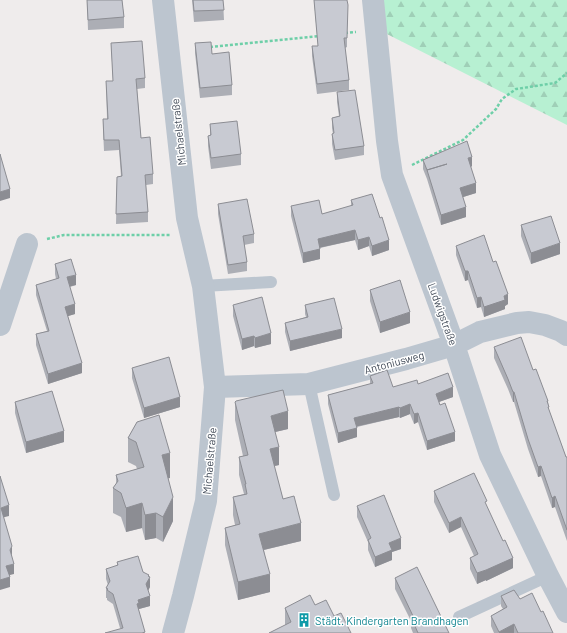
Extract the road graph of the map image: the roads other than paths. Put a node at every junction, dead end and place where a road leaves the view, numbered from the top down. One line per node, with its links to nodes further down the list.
1 (163, 0): 5 (street, Michaelstraße)
2 (374, 0): 8 (street, Ludwigstraße)
3 (27, 244): 6 (street)
4 (271, 282): 5 (lane)
5 (203, 286): 10 (street, Michaelstraße)
6 (0, 325)
7 (567, 335): 8 (street, Antoniusweg)
8 (454, 344): 9 (street, Antoniusweg); 12 (street, Ludwigstraße)
9 (309, 384): 10 (street, Antoniusweg); 11 (lane)
10 (216, 387): 15 (street, Michaelstraße)
11 (334, 495)
12 (548, 576): 13 (street, Ludwigstraße); 14 (lane)
13 (567, 612)
14 (459, 617)
15 (173, 633)

